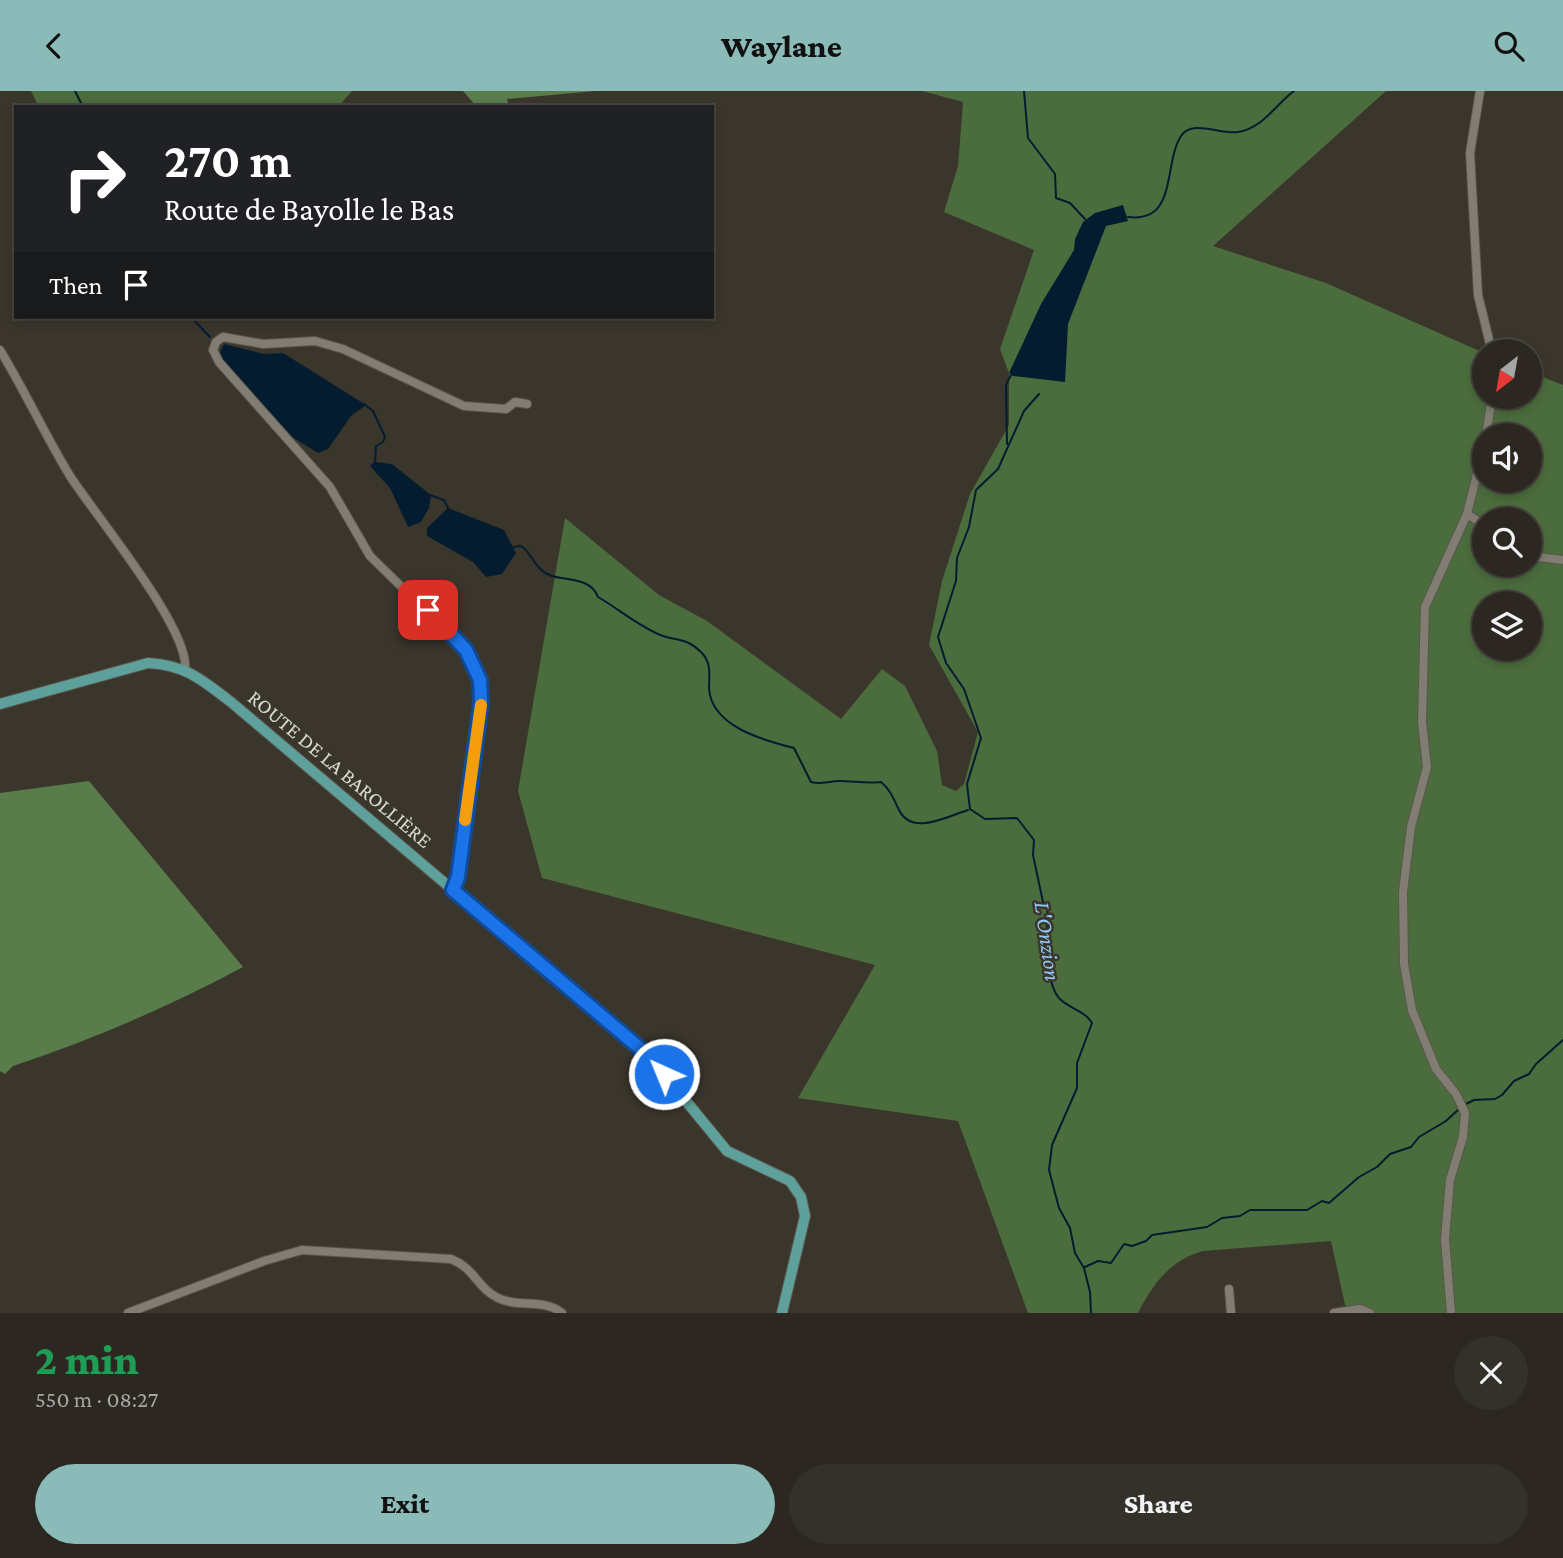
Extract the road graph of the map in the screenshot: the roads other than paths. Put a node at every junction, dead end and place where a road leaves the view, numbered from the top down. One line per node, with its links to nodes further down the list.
1 (1480, 91): 2 (street)
2 (1489, 339)
3 (0, 350): 10 (street)
4 (527, 404): 12 (street)
5 (1472, 493): 6 (street)
6 (1467, 514): 7 (street); 20 (street)
7 (1472, 517)
8 (1542, 557): 9 (street)
9 (1563, 560)
10 (185, 670): 11 (main road, ROUTE DE LA BAROLLIÈRE); 12 (main road, ROUTE DE LA BAROLLIÈRE)
11 (0, 703)
12 (453, 890): 16 (main road, ROUTE DE LA BAROLLIÈRE)
13 (1229, 1289): 17 (street)
14 (128, 1313): 15 (street)
15 (562, 1313)
16 (782, 1313)
17 (1231, 1313)
18 (1334, 1313): 19 (street)
19 (1370, 1313)
20 (1451, 1313)

